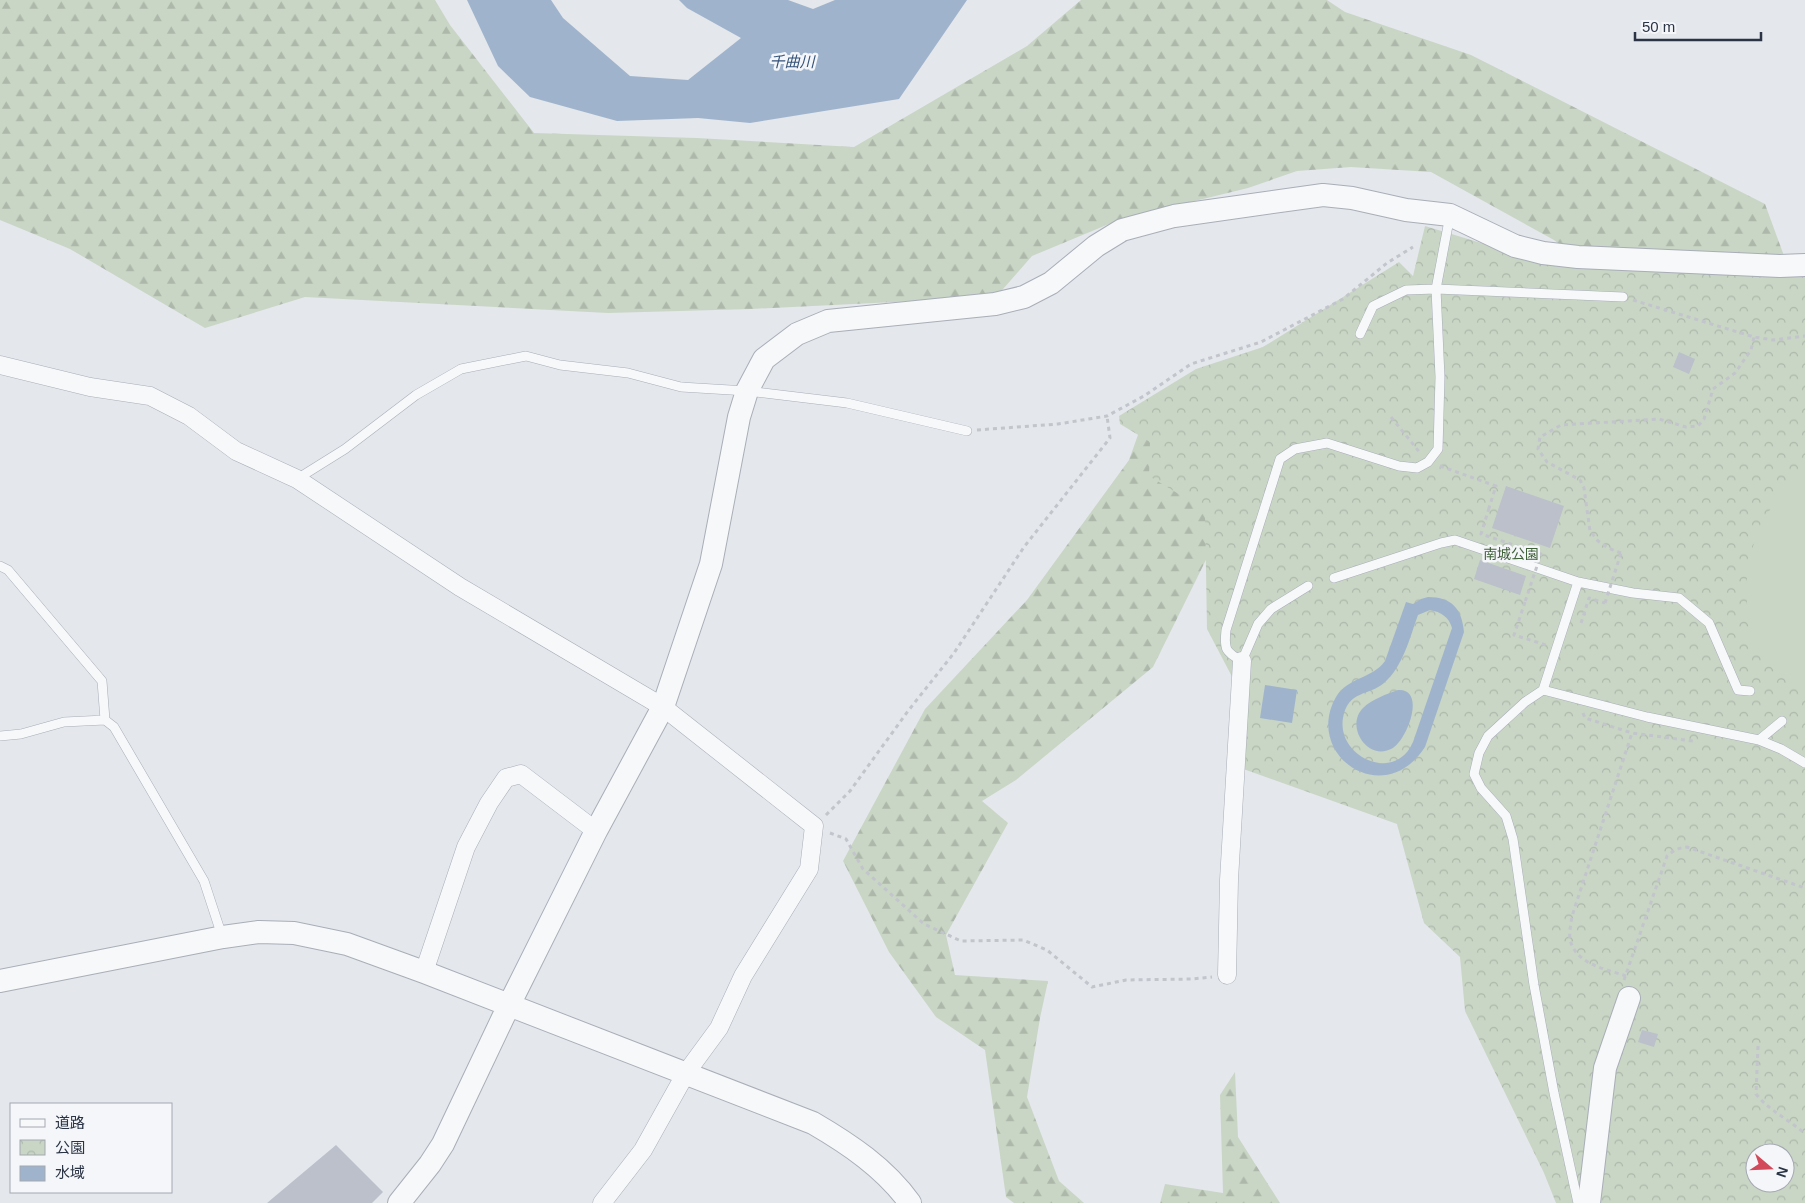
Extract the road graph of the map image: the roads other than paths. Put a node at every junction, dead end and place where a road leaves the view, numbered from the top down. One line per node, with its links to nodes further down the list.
1 (1450, 215): 2 (street); 3 (lane); 7 (street)
2 (1805, 266)
3 (1436, 290): 4 (lane); 5 (lane); 14 (lane)
4 (1623, 297)
5 (1360, 334)
6 (0, 365): 9 (street)
7 (746, 391): 8 (lane); 9 (lane); 17 (street)
8 (967, 431)
9 (297, 479): 17 (street)
10 (0, 566): 18 (lane)
11 (1334, 578): 12 (lane)
12 (1578, 582): 15 (lane); 16 (lane)
13 (1308, 586): 14 (lane)
14 (1242, 661): 26 (street)
15 (1543, 690): 21 (lane); 34 (lane)
16 (1750, 691)
17 (663, 707): 23 (street); 30 (street)
18 (105, 720): 20 (lane); 24 (lane)
19 (1782, 721): 21 (lane)
20 (0, 736)
21 (1759, 740): 22 (lane)
22 (1805, 763)
23 (596, 831): 25 (street); 29 (street)
24 (222, 937): 25 (street); 27 (street)
25 (424, 972): 29 (street)
26 (1227, 975)
27 (0, 981)
28 (1626, 986): 35 (street)
29 (509, 1005): 30 (street); 31 (street)
30 (686, 1073): 32 (street); 33 (street)
31 (399, 1203)
32 (602, 1203)
33 (910, 1203)
34 (1578, 1203)
35 (1589, 1203)

